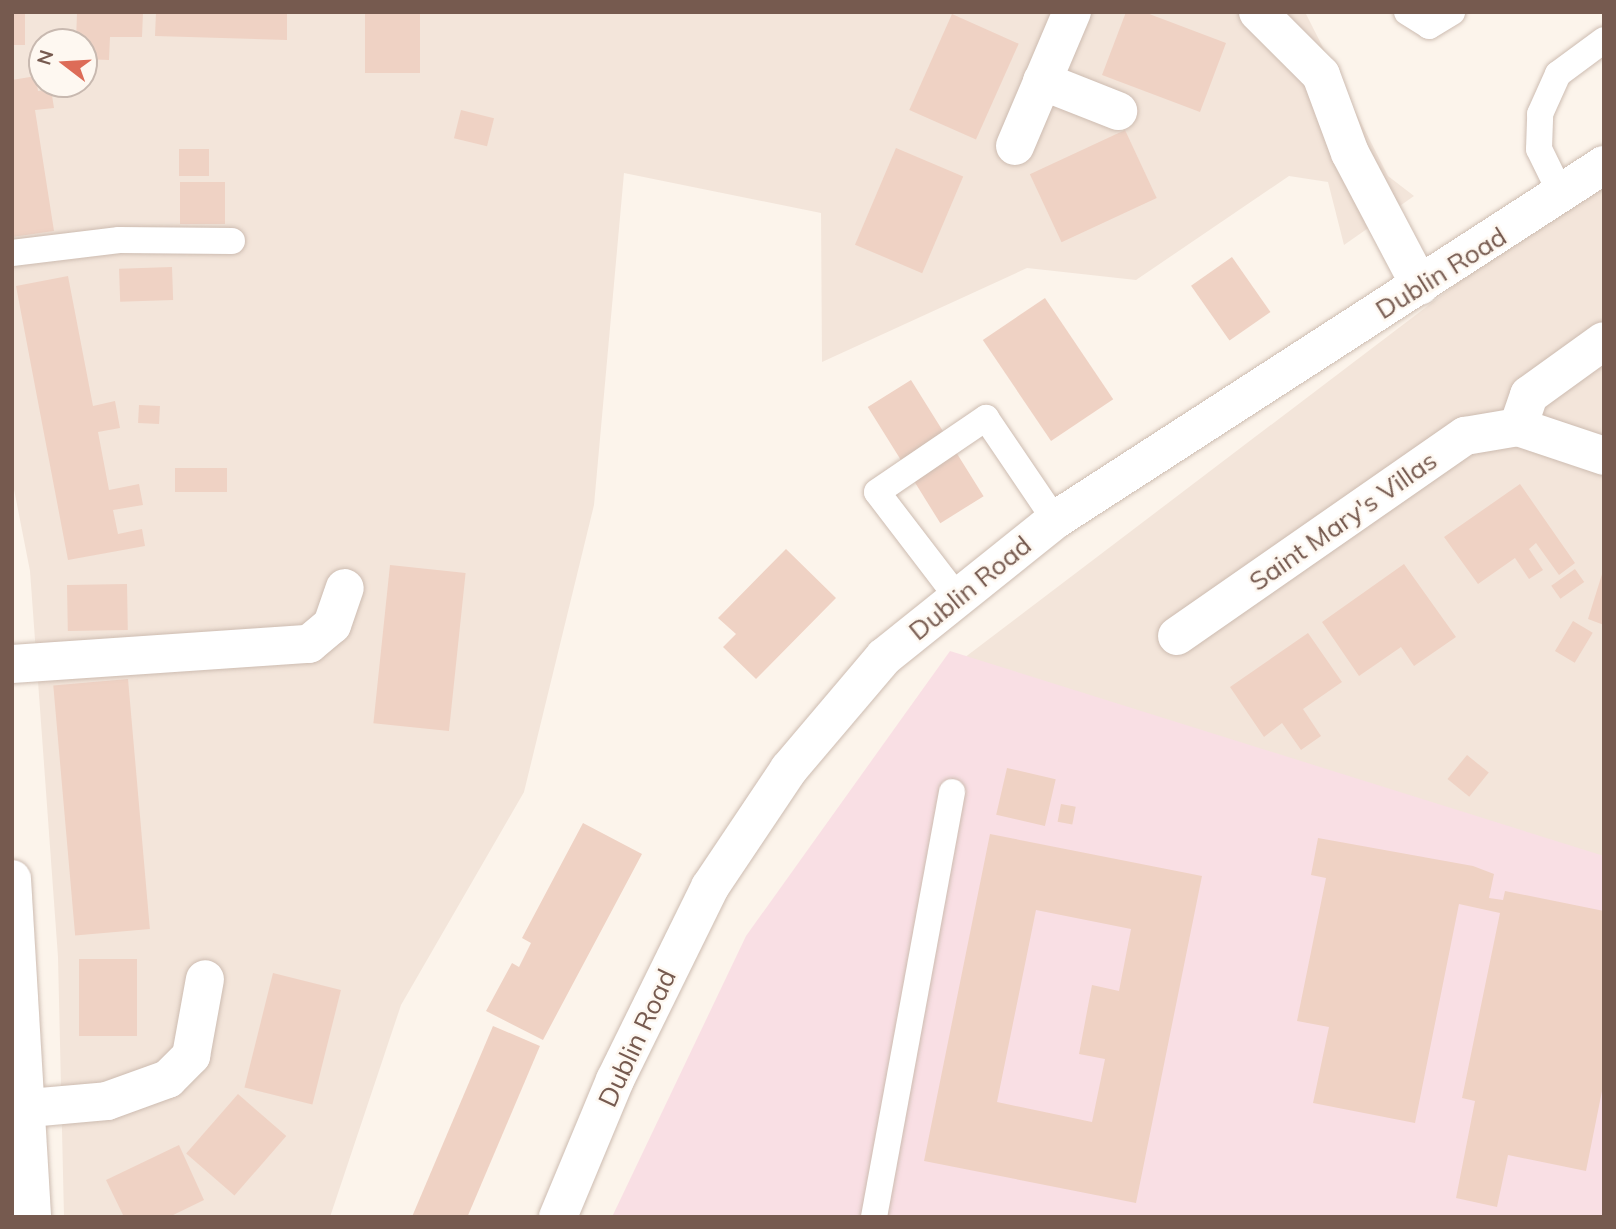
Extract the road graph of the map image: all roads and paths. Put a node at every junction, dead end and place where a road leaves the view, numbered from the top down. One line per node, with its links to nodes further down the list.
1 (1258, 12): 13 (main road)
2 (1407, 12): 3 (lane)
3 (1452, 12)
4 (1066, 15): 6 (main road)
5 (1604, 40): 10 (lane)
6 (1042, 80): 7 (main road); 8 (main road)
7 (1118, 111)
8 (1015, 146)
9 (1604, 165): 10 (main road, Dublin Road)
10 (1562, 196): 13 (main road, Dublin Road)
11 (232, 241): 12 (lane)
12 (12, 253)
13 (1420, 286): 17 (main road, Dublin Road)
14 (1604, 341): 15 (main road)
15 (1518, 427): 16 (main road, Saint Mary's Villas); 20 (main road, Saint Mary's Villas)
16 (1604, 456)
17 (1055, 520): 19 (main road, Dublin Road); 19 (lane)
18 (345, 588): 21 (main road)
19 (958, 598): 27 (main road, Dublin Road)
20 (1177, 636)
21 (12, 664)
22 (952, 792): 28 (lane)
23 (12, 879): 25 (main road)
24 (205, 979): 25 (main road)
25 (20, 1109): 26 (main road)
26 (32, 1217)
27 (558, 1217)
28 (874, 1217)

